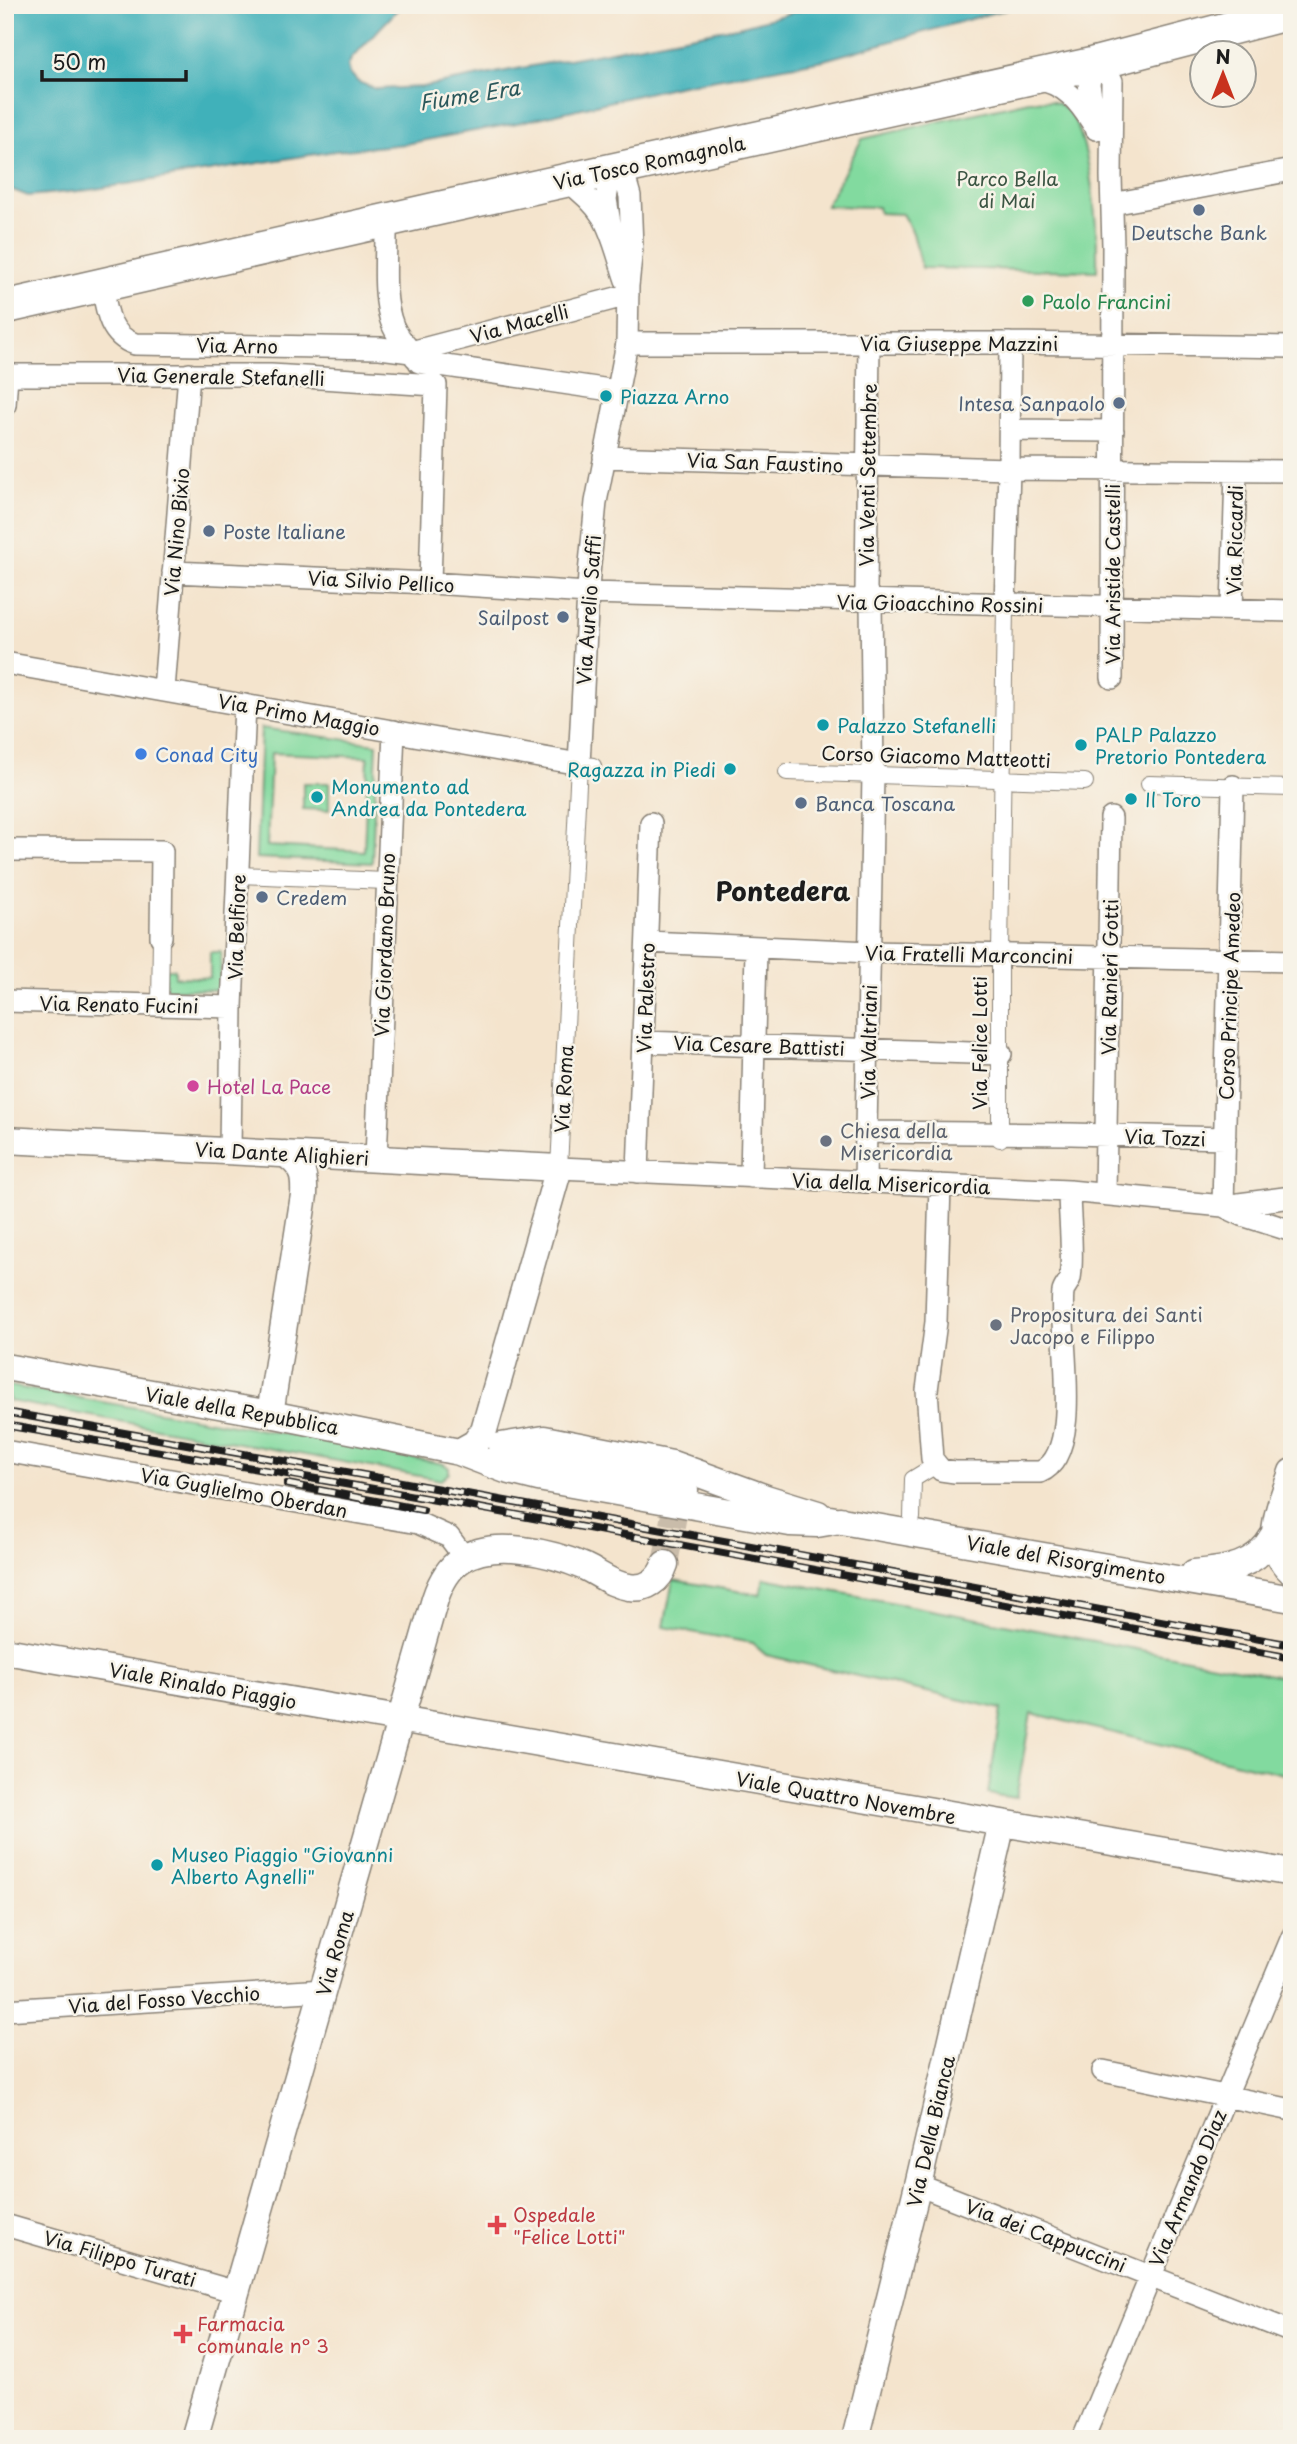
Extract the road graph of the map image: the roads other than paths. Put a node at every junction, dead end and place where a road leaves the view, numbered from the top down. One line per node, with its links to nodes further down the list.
1 (1292, 12): 2 (main road, Via Tosco Romagnola)
2 (1152, 49): 3 (main road, Via Tosco Romagnola); 5 (street)
3 (1093, 64): 4 (main road, Via Tosco Romagnola); 5 (street); 6 (street)
4 (1031, 78): 6 (street); 7 (main road, Via Tosco Romagnola)
5 (1113, 112): 10 (street)
6 (1096, 130): 10 (street)
7 (652, 161): 8 (main road, Via Tosco Romagnola); 15 (street)
8 (611, 170): 11 (main road, Via Tosco Romagnola); 14 (street); 15 (street)
9 (1292, 170): 12 (street)
10 (1111, 176): 12 (street)
11 (566, 180): 13 (main road, Via Tosco Romagnola); 14 (street)
12 (1112, 204): 22 (street)
13 (386, 221): 16 (main road, Via Tosco Romagnola); 24 (street)
14 (611, 229): 17 (street)
15 (632, 247): 17 (street)
16 (102, 285): 18 (main road, Via Tosco Romagnola); 24 (street, Via Arno)
17 (628, 290): 19 (street); 24 (street, Via Macelli)
18 (5, 307)
19 (627, 343): 20 (street, Via Giuseppe Mazzini); 28 (street)
20 (869, 343): 21 (street, Via Giuseppe Mazzini); 33 (street, Via Venti Settembre)
21 (1010, 343): 22 (street, Via Giuseppe Mazzini); 30 (street)
22 (1114, 344): 23 (street, Via Giuseppe Mazzini); 31 (street)
23 (1292, 347)
24 (415, 357): 27 (street); 28 (street, Via Arno)
25 (189, 374): 26 (street, Via Generale Stefanelli); 27 (street, Via Generale Stefanelli); 38 (street, Via Nino Bixio)
26 (6, 375): 29 (street)
27 (436, 385): 39 (street)
28 (617, 391): 32 (street)
29 (5, 405)
30 (1010, 430): 31 (street); 34 (street)
31 (1113, 431): 35 (street, Via Aristide Castelli)
32 (604, 457): 33 (street, Via San Faustino); 40 (street, Via Aurelio Saffi)
33 (867, 465): 34 (street, Via San Faustino); 41 (street, Via Venti Settembre)
34 (1009, 469): 35 (street, Via San Faustino); 42 (street)
35 (1113, 470): 36 (street); 43 (street, Via Aristide Castelli)
36 (1236, 471): 37 (street); 44 (street, Via Riccardi)
37 (1292, 471)
38 (173, 572): 39 (street, Via Silvio Pellico); 48 (street, Via Nino Bixio)
39 (430, 583): 40 (street, Via Silvio Pellico)
40 (588, 593): 41 (street, Via Gioacchino Rossini); 51 (street, Via Aurelio Saffi)
41 (871, 601): 42 (street, Via Gioacchino Rossini); 53 (street, Via Venti Settembre)
42 (1005, 605): 43 (street, Via Gioacchino Rossini); 54 (street, Via Felice Lotti)
43 (1112, 607): 44 (street, Via Gioacchino Rossini); 47 (street, Via Aristide Castelli)
44 (1232, 609): 45 (street, Via Gioacchino Rossini)
45 (1292, 611)
46 (5, 663): 48 (street, Via Primo Maggio)
47 (1112, 678)
48 (164, 690): 49 (street, Via Primo Maggio)
49 (244, 705): 50 (street, Via Primo Maggio); 62 (street, Via Belfiore)
50 (394, 731): 51 (street, Via Primo Maggio); 63 (street, Via Giordano Bruno)
51 (586, 765): 87 (street, Via Roma)
52 (786, 772): 53 (street, Corso Giacomo Matteotti)
53 (873, 775): 54 (street, Corso Giacomo Matteotti); 67 (street, Via Valtriani)
54 (1002, 779): 55 (street, Corso Giacomo Matteotti); 68 (street, Via Felice Lotti)
55 (1085, 782)
56 (1149, 784): 57 (street)
57 (1233, 786): 58 (street); 70 (street, Corso Principe Amedeo)
58 (1292, 788)
59 (1111, 818): 69 (street, Via Ranieri Gotti)
60 (651, 823): 65 (street, Via Palestro)
61 (5, 850): 64 (street)
62 (238, 875): 63 (street); 74 (street, Via Belfiore)
63 (386, 881): 86 (street, Via Giordano Bruno)
64 (161, 937): 73 (street)
65 (647, 942): 66 (street, Via Fratelli Marconcini); 75 (street, Via Palestro)
66 (756, 948): 67 (street, Via Fratelli Marconcini); 76 (street)
67 (870, 952): 68 (street, Via Fratelli Marconcini); 77 (street, Via Valtriani)
68 (1000, 954): 69 (street, Via Fratelli Marconcini); 78 (street, Via Felice Lotti)
69 (1110, 956): 70 (street, Via Fratelli Marconcini); 80 (street, Via Ranieri Gotti)
70 (1230, 960): 71 (street, Via Fratelli Marconcini); 82 (street, Corso Principe Amedeo)
71 (1292, 961)
72 (5, 1001): 73 (street, Via Renato Fucini)
73 (160, 1006): 74 (street, Via Renato Fucini)
74 (232, 1007): 84 (street, Via Belfiore)
75 (643, 1042): 76 (street, Via Cesare Battisti); 88 (street, Via Palestro)
76 (753, 1045): 77 (street, Via Cesare Battisti); 89 (street)
77 (869, 1049): 78 (street, Via Cesare Battisti); 79 (street, Via Valtriani)
78 (1001, 1054): 81 (street, Via Felice Lotti)
79 (867, 1132): 81 (street, Via Tozzi); 90 (street, Via Valtriani)
80 (1105, 1135): 81 (street, Via Tozzi); 82 (street, Via Tozzi); 93 (street, Via Ranieri Gotti)
81 (1001, 1136)
82 (1225, 1138): 95 (street, Corso Principe Amedeo)
83 (5, 1140): 84 (street, Via Dante Alighieri)
84 (230, 1150): 85 (street, Via Dante Alighieri)
85 (285, 1154): 86 (street, Via Dante Alighieri); 99 (street)
86 (376, 1158): 87 (street, Via Dante Alighieri)
87 (559, 1168): 88 (street, Via della Misericordia); 98 (street, Via Roma)
88 (638, 1172): 89 (street, Via della Misericordia)
89 (751, 1177): 90 (street, Via della Misericordia)
90 (865, 1182): 91 (street, Via della Misericordia)
91 (940, 1185): 92 (street, Via della Misericordia); 103 (street)
92 (1069, 1191): 93 (street, Via della Misericordia); 103 (street)
93 (1105, 1194): 95 (street, Via della Misericordia)
94 (1292, 1197): 95 (street, Via della Misericordia)
95 (1223, 1206): 96 (street, Via della Misericordia)
96 (1292, 1231)
97 (5, 1367): 99 (street, Viale della Repubblica)
98 (490, 1404): 100 (street); 102 (street, Via Roma)
99 (270, 1415): 102 (street, Viale della Repubblica)
100 (544, 1439): 102 (street, Viale del Risorgimento); 106 (street, Viale del Risorgimento)
101 (10, 1452): 108 (street, Via Guglielmo Oberdan)
102 (468, 1455): 106 (street, Viale del Risorgimento); 106 (street, Viale del Risorgimento)
103 (936, 1465): 105 (street)
104 (1292, 1472): 107 (street)
105 (912, 1518)
106 (840, 1520): 111 (street, Viale del Risorgimento)
107 (1273, 1536): 110 (street); 111 (street)
108 (465, 1558): 109 (street); 114 (street, Via Roma)
109 (659, 1562)
110 (1292, 1572)
111 (1164, 1576): 112 (street, Viale del Risorgimento)
112 (1292, 1599)
113 (5, 1651): 114 (street, Viale Rinaldo Piaggio)
114 (400, 1719): 115 (street, Viale Quattro Novembre); 118 (street, Via Roma)
115 (1002, 1823): 116 (street, Viale Quattro Novembre); 123 (street, Via Della Bianca)
116 (1292, 1873)
117 (1292, 1937): 121 (street, Via Armando Diaz)
118 (324, 1990): 119 (street, Via del Fosso Vecchio); 126 (street, Via Roma)
119 (5, 2010)
120 (1103, 2071): 121 (street)
121 (1226, 2097): 122 (street); 125 (street, Via Armando Diaz)
122 (1292, 2110)
123 (918, 2185): 125 (street, Via dei Cappuccini); 129 (street, Via Della Bianca)
124 (5, 2225): 126 (street, Via Filippo Turati)
125 (1150, 2276): 127 (street, Via dei Cappuccini); 130 (street, Via Armando Diaz)
126 (236, 2292): 128 (street, Via Roma)
127 (1292, 2332)
128 (194, 2439)
129 (855, 2439)
130 (1083, 2439)

